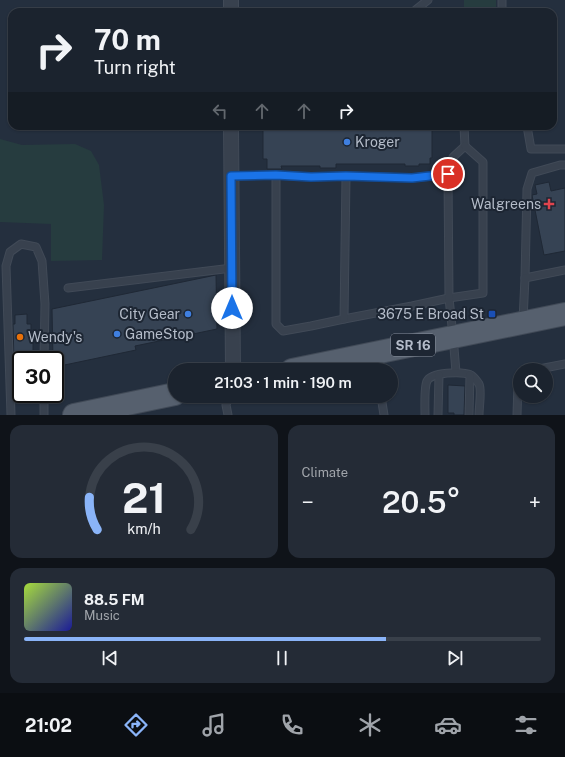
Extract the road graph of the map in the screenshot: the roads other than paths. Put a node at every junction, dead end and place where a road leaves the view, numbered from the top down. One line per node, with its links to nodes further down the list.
1 (428, 0): 2 (lane)
2 (418, 8)
3 (231, 130): 11 (street)
4 (464, 130): 6 (lane)
5 (528, 130): 7 (lane)
6 (465, 146): 9 (lane); 17 (lane)
7 (565, 149)
8 (565, 165): 15 (lane)
9 (448, 174): 12 (lane); 17 (lane)
10 (276, 175): 11 (lane); 12 (lane); 19 (lane)
11 (231, 176): 13 (street)
12 (346, 176): 19 (lane)
13 (232, 268): 16 (lane); 24 (street)
14 (565, 270): 15 (lane)
15 (525, 278): 20 (lane)
16 (68, 288)
17 (449, 298): 19 (lane); 21 (lane)
18 (565, 314): 20 (main road, SR 16)
19 (344, 319)
20 (523, 322): 21 (main road, SR 16)
21 (453, 336): 23 (main road, SR 16); 28 (lane)
22 (44, 351): 37 (lane)
23 (374, 362): 25 (main road, SR 16)
24 (233, 363)
25 (364, 363)
26 (565, 364): 27 (lane)
27 (553, 366)
28 (456, 372): 29 (lane); 30 (lane)
29 (438, 375): 41 (lane); 42 (lane)
30 (470, 375): 43 (lane); 44 (lane)
31 (168, 395): 36 (main road)
32 (44, 403): 38 (lane)
33 (227, 403): 39 (lane)
34 (382, 403): 40 (lane)
35 (518, 403): 45 (lane)
36 (79, 414)
37 (11, 415)
38 (44, 415)
39 (228, 415)
40 (384, 415)
41 (426, 415)
42 (438, 415)
43 (469, 415)
44 (479, 415)
45 (518, 415)

